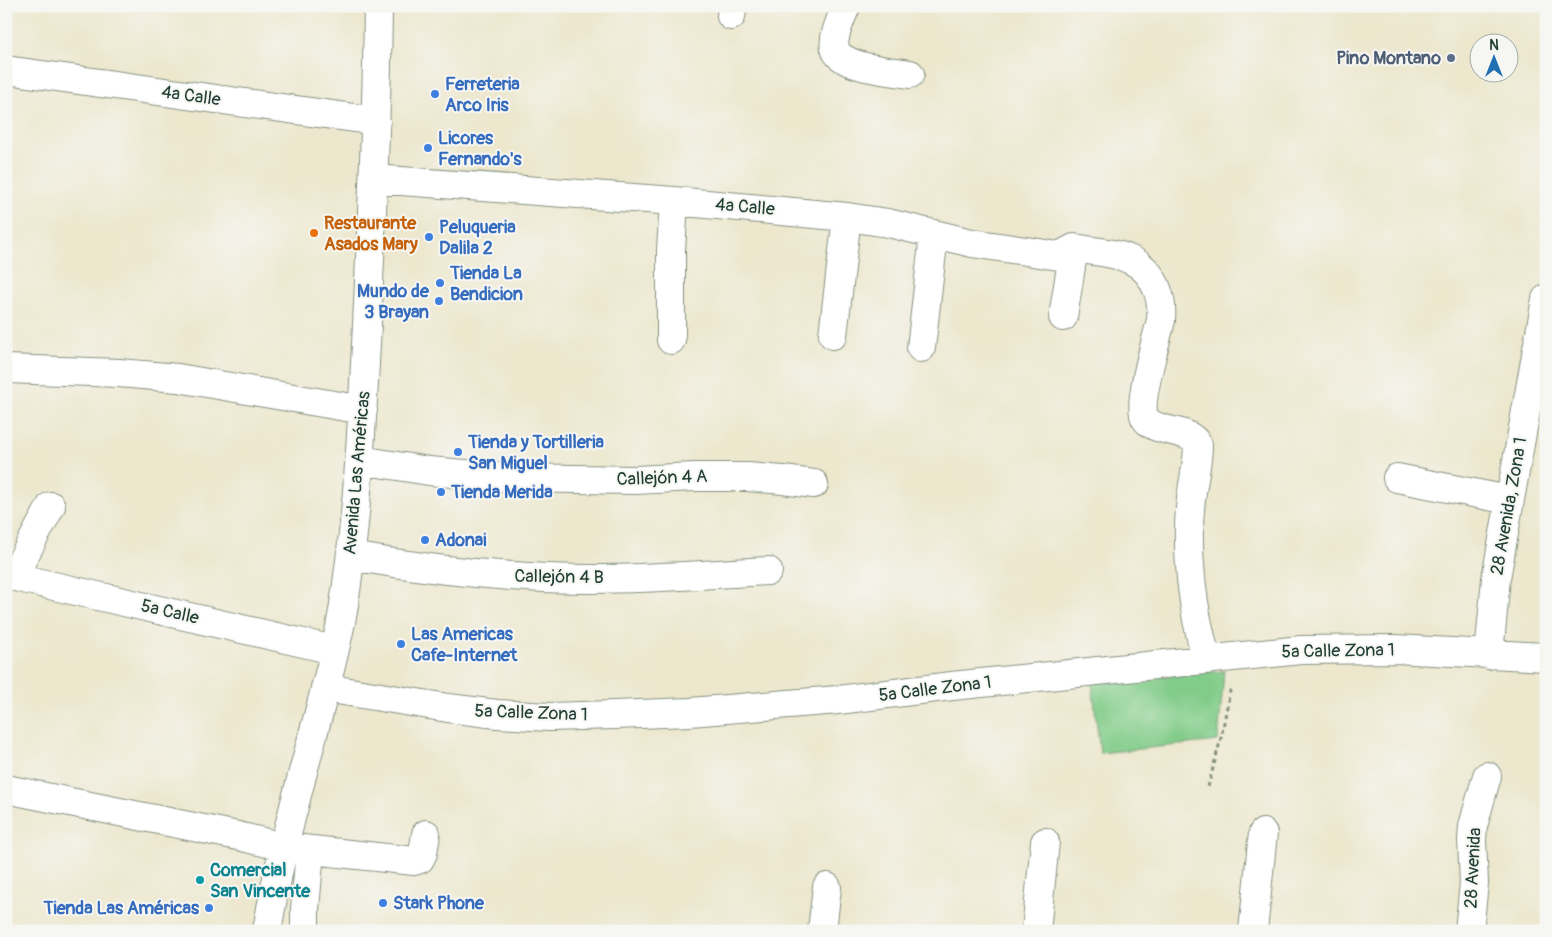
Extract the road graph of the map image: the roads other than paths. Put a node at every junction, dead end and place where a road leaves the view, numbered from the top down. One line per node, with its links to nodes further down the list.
1 (378, 6): 5 (street, Avenida Las Américas)
2 (846, 6): 4 (street)
3 (6, 70): 5 (street, 4a Calle)
4 (910, 74)
5 (376, 121): 6 (street, Avenida Las Américas)
6 (374, 179): 7 (street, 4a Calle); 17 (street, Avenida Las Américas)
7 (674, 201): 8 (street, 4a Calle); 14 (street)
8 (847, 218): 9 (street, 4a Calle); 13 (street)
9 (934, 235): 10 (street, 4a Calle); 15 (street)
10 (1074, 248): 12 (street); 29 (street, 4a Calle)
11 (1546, 299): 21 (street, 28 Avenida, Zona 1)
12 (1063, 317)
13 (833, 335)
14 (671, 340)
15 (921, 348)
16 (6, 368): 17 (street)
17 (363, 410): 18 (street, Avenida Las Américas)
18 (360, 460): 20 (street, Callejón 4 A); 23 (street, Avenida Las Américas)
19 (1397, 478): 21 (street)
20 (814, 484)
21 (1509, 500): 27 (street, 28 Avenida, Zona 1)
22 (51, 506): 25 (street)
23 (350, 556): 24 (street, Callejón 4 B); 26 (street, Avenida Las Américas)
24 (768, 571)
25 (11, 576): 26 (street, 5a Calle)
26 (334, 650): 30 (street, Avenida Las Américas)
27 (1489, 655): 28 (street, 5a Calle Zona 1); 29 (street, 5a Calle Zona 1)
28 (1546, 657)
29 (1207, 659): 30 (street, 5a Calle Zona 1)
30 (325, 688): 36 (street, Avenida Las Américas)
31 (1487, 776): 44 (street, 28 Avenida)
32 (6, 789): 36 (street)
33 (1263, 833): 43 (street)
34 (426, 834): 37 (street)
35 (1045, 842): 42 (street)
36 (284, 846): 37 (street); 39 (street, Avenida Las Américas)
37 (310, 850): 40 (street)
38 (827, 886): 41 (street)
39 (267, 931)
40 (305, 931)
41 (822, 931)
42 (1036, 931)
43 (1253, 931)
44 (1469, 931)

